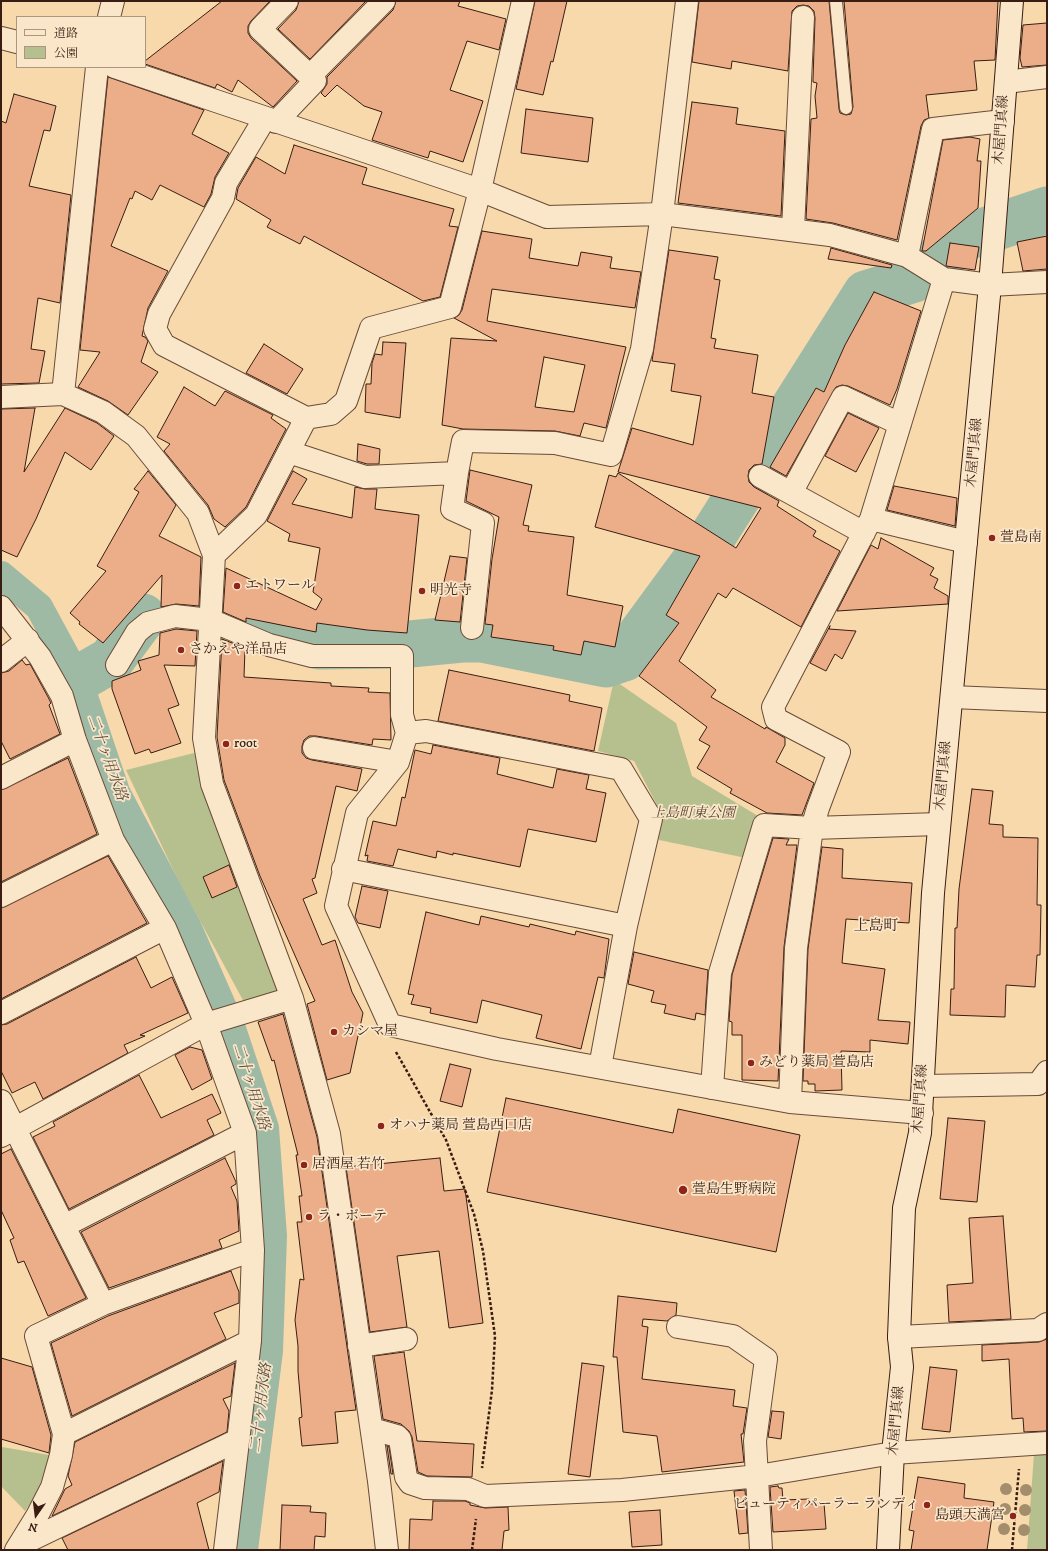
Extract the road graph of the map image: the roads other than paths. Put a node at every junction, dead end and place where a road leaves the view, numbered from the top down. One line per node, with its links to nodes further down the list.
1 (113, 1): 8 (street)
2 (287, 1): 14 (street)
3 (384, 1): 14 (street)
4 (687, 1): 21 (street)
5 (836, 1): 17 (lane)
6 (1012, 1): 16 (street, 木屋門真線)
7 (520, 2): 20 (street)
8 (109, 16)
9 (803, 17): 22 (street)
10 (1, 38): 11 (street)
11 (16, 42)
12 (97, 68): 27 (street)
13 (118, 68): 18 (street)
14 (310, 76): 18 (street)
15 (1047, 77): 16 (street)
16 (1006, 82): 19 (street, 木屋門真線)
17 (846, 108)
18 (270, 120): 20 (street); 29 (street)
19 (1003, 120): 23 (street); 26 (street, 木屋門真線)
20 (480, 190): 21 (street); 29 (street)
21 (662, 214): 22 (street); 32 (street)
22 (793, 230): 23 (street)
23 (907, 256): 24 (street)
24 (944, 279): 26 (street); 30 (street)
25 (1047, 282): 26 (street)
26 (990, 285): 36 (street, 木屋門真線)
27 (62, 394): 28 (street); 37 (street)
28 (1, 397)
29 (306, 418): 31 (street)
30 (900, 424): 34 (street); 35 (street)
31 (289, 452): 32 (street); 37 (street)
32 (457, 473): 40 (street)
33 (760, 476): 34 (street)
34 (791, 493): 35 (street)
35 (867, 526): 36 (street); 52 (street)
36 (966, 542): 44 (street, 木屋門真線)
37 (214, 555): 39 (street)
38 (1, 607): 41 (street)
39 (210, 620): 43 (street); 46 (street); 58 (street)
40 (472, 628)
41 (28, 640): 42 (street); 47 (street)
42 (1, 661)
43 (116, 665)
44 (952, 697): 45 (street); 51 (street, 木屋門真線)
45 (1047, 701)
46 (407, 733): 49 (street); 56 (street)
47 (75, 740): 50 (street); 53 (street)
48 (314, 748): 49 (street)
49 (398, 762): 54 (street)
50 (1, 778)
51 (939, 824): 52 (street); 63 (street, 木屋門真線)
52 (812, 828): 64 (street); 66 (street)
53 (113, 840): 55 (street); 57 (street)
54 (343, 869): 56 (street); 61 (street)
55 (1, 896)
56 (626, 926): 61 (street)
57 (165, 928): 59 (street); 60 (street)
58 (292, 998): 60 (street); 78 (street)
59 (1, 1013)
60 (214, 1021): 68 (street); 69 (street)
61 (600, 1067): 64 (street)
62 (1047, 1072): 63 (street)
63 (923, 1086): 67 (street, 木屋門真線)
64 (712, 1088): 66 (street)
65 (1, 1101): 68 (street)
66 (790, 1102): 67 (street)
67 (922, 1113): 75 (street, 木屋門真線)
68 (8, 1132): 70 (street)
69 (245, 1133): 70 (street); 71 (street)
70 (64, 1226): 72 (street)
71 (253, 1250): 72 (street); 77 (street)
72 (103, 1304): 80 (street)
73 (1047, 1324): 75 (street)
74 (678, 1327): 84 (street)
75 (899, 1337): 83 (street, 木屋門真線)
76 (406, 1339): 78 (street)
77 (250, 1341): 80 (street); 81 (street)
78 (359, 1346): 79 (street)
79 (372, 1429): 85 (street); 86 (street)
80 (64, 1434): 87 (street)
81 (238, 1440): 87 (street); 88 (street)
82 (1047, 1443): 83 (street)
83 (893, 1453): 84 (street); 91 (street, 木屋門真線)
84 (758, 1476): 85 (street); 90 (street)
85 (406, 1477): 86 (street)
86 (379, 1481): 89 (street)
87 (18, 1547)
88 (225, 1550)
89 (387, 1550)
90 (761, 1550)
91 (888, 1550)

